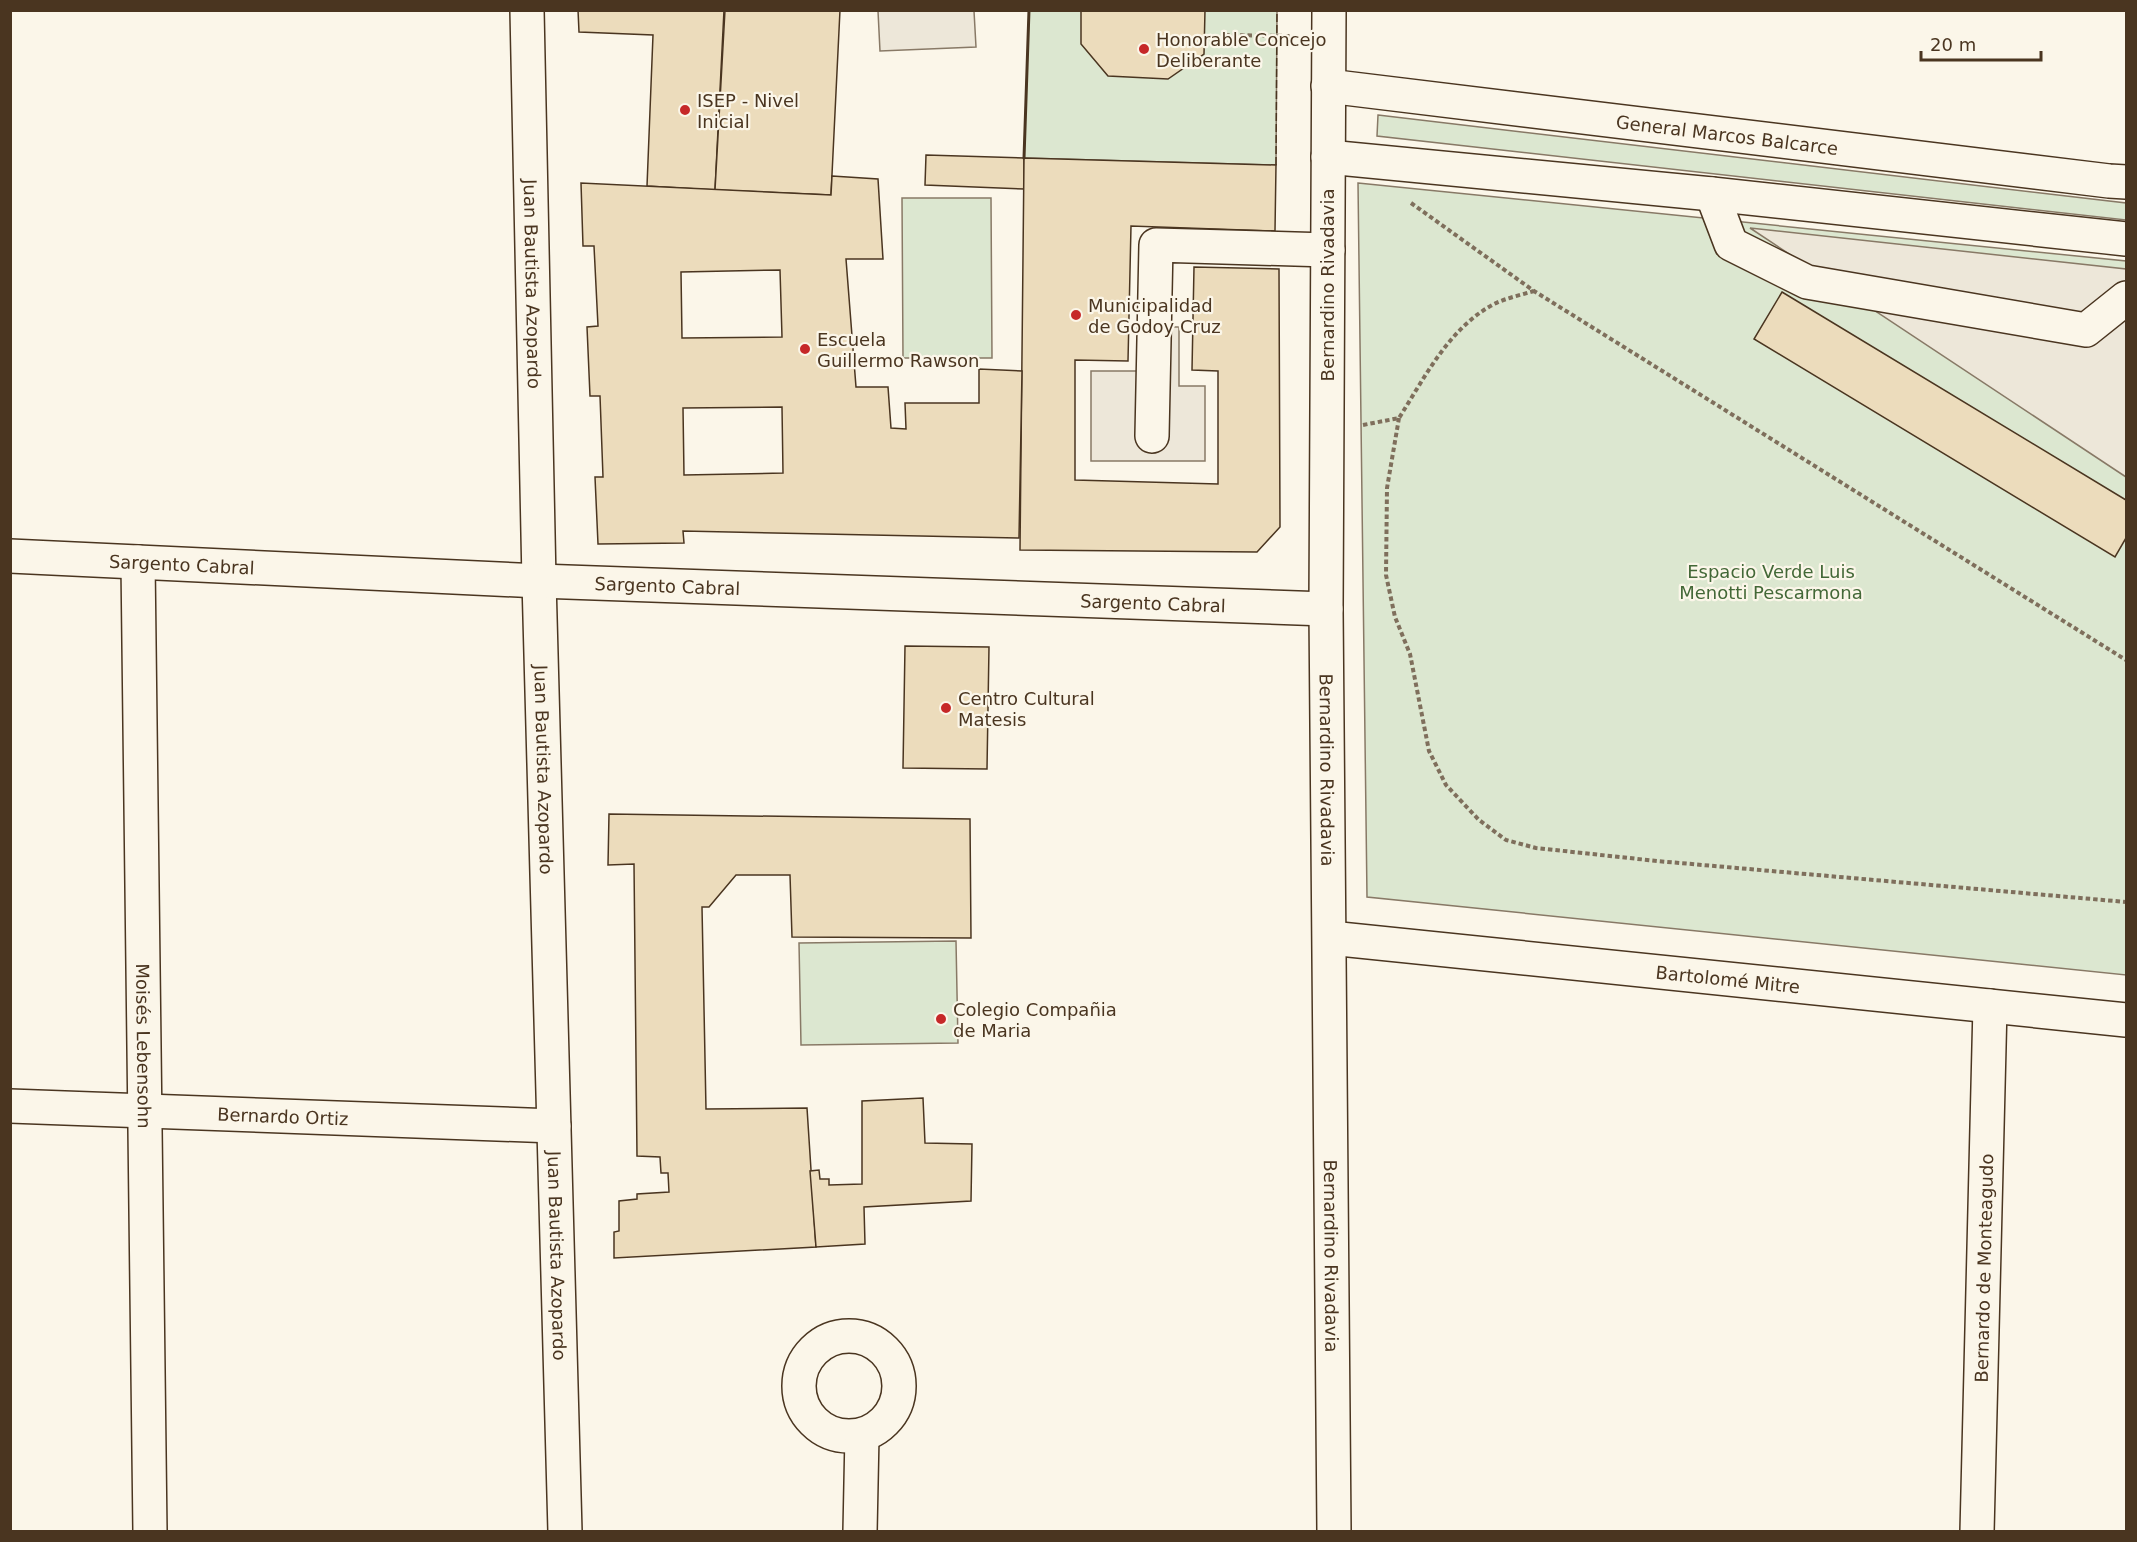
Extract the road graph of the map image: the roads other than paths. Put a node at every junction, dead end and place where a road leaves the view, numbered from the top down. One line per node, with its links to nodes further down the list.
1 (527, 10): 13 (street, Juan Bautista Azopardo)
2 (1329, 23): 3 (street, Bernardino Rivadavia)
3 (1328, 86): 4 (street, Bernardino Rivadavia); 5 (street, General Marcos Balcarce)
4 (1328, 157): 6 (street); 8 (street, Bernardino Rivadavia)
5 (2127, 182)
6 (1712, 194): 7 (street); 9 (street)
7 (2127, 239)
8 (1328, 250): 10 (street); 14 (street, Bernardino Rivadavia)
9 (2127, 298)
10 (1152, 436)
11 (10, 556): 12 (street, Sargento Cabral)
12 (138, 562): 13 (street, Sargento Cabral); 19 (street, Moisés Lebensohn)
13 (539, 581): 14 (street, Sargento Cabral); 20 (street, Juan Bautista Azopardo)
14 (1326, 609): 15 (street, Bernardino Rivadavia)
15 (1330, 938): 16 (street, Bartolomé Mitre); 25 (street, Bernardino Rivadavia)
16 (1990, 1006): 17 (street, Bartolomé Mitre); 26 (street, Bernardo de Monteagudo)
17 (2127, 1020)
18 (10, 1106): 19 (street, Bernardo Ortiz)
19 (145, 1112): 20 (street, Bernardo Ortiz); 22 (street, Moisés Lebensohn)
20 (554, 1126): 23 (street, Juan Bautista Azopardo)
21 (862, 1435): 24 (street)
22 (150, 1532)
23 (565, 1532)
24 (860, 1532)
25 (1334, 1532)
26 (1977, 1532)

